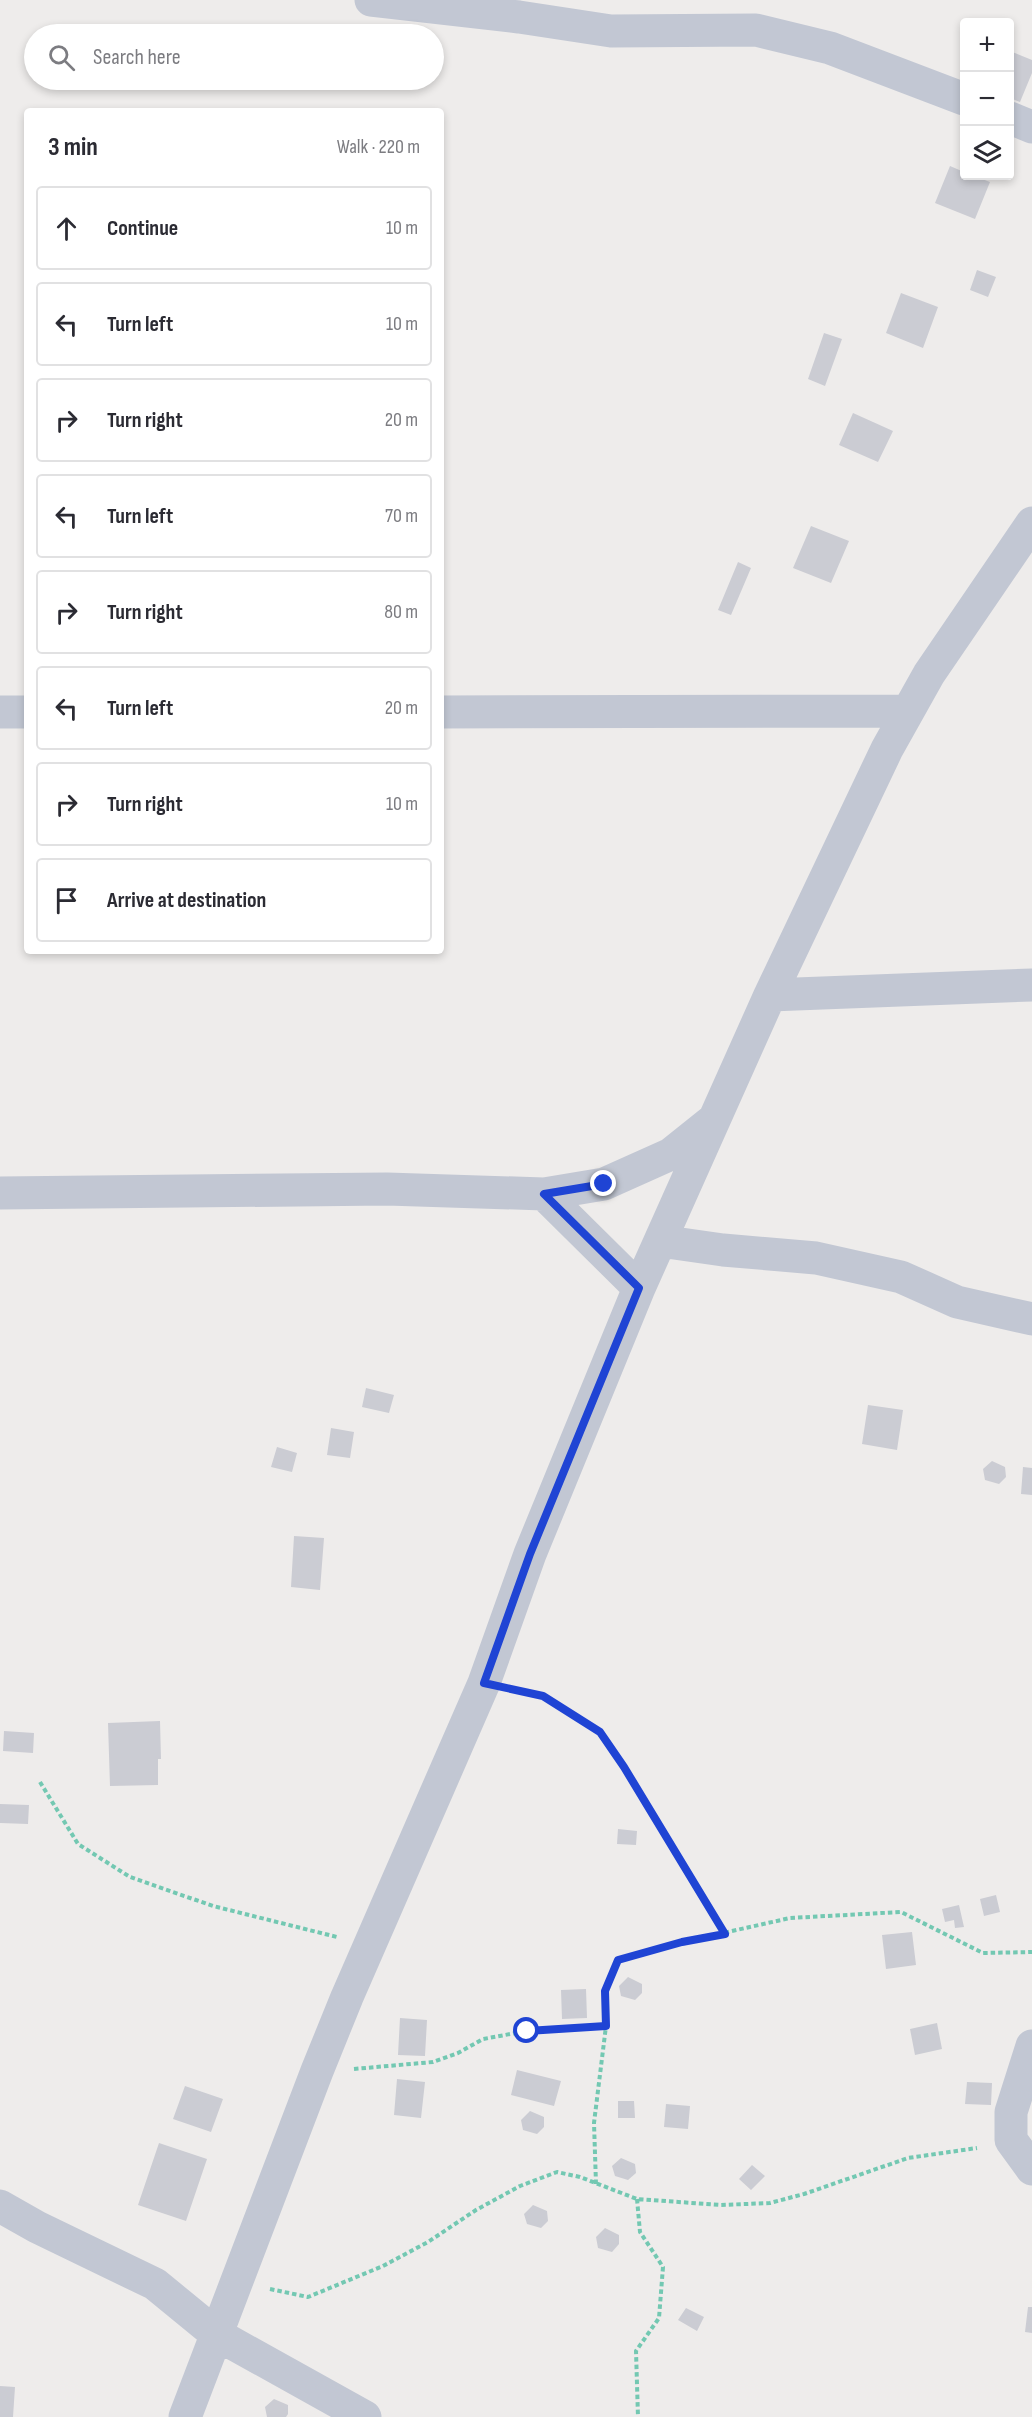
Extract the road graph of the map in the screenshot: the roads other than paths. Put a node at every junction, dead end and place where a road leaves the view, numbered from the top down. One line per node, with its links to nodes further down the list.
1 (370, 0): 2 (street)
2 (960, 97)
3 (1014, 120): 4 (street)
4 (1032, 127)
5 (1032, 524): 6 (street)
6 (908, 711): 9 (street); 11 (street)
7 (0, 712): 8 (street)
8 (24, 712)
9 (444, 712)
10 (1032, 985): 11 (street)
11 (770, 995): 12 (street)
12 (715, 1119): 14 (street); 15 (street)
13 (0, 1193): 14 (street)
14 (544, 1194): 16 (street)
15 (660, 1241): 16 (street); 17 (street)
16 (639, 1288): 21 (street)
17 (1032, 1319)
18 (1032, 2046): 19 (street)
19 (1032, 2169)
20 (0, 2206): 21 (street)
21 (216, 2334): 22 (street); 23 (street)
22 (185, 2417)
23 (365, 2417)

